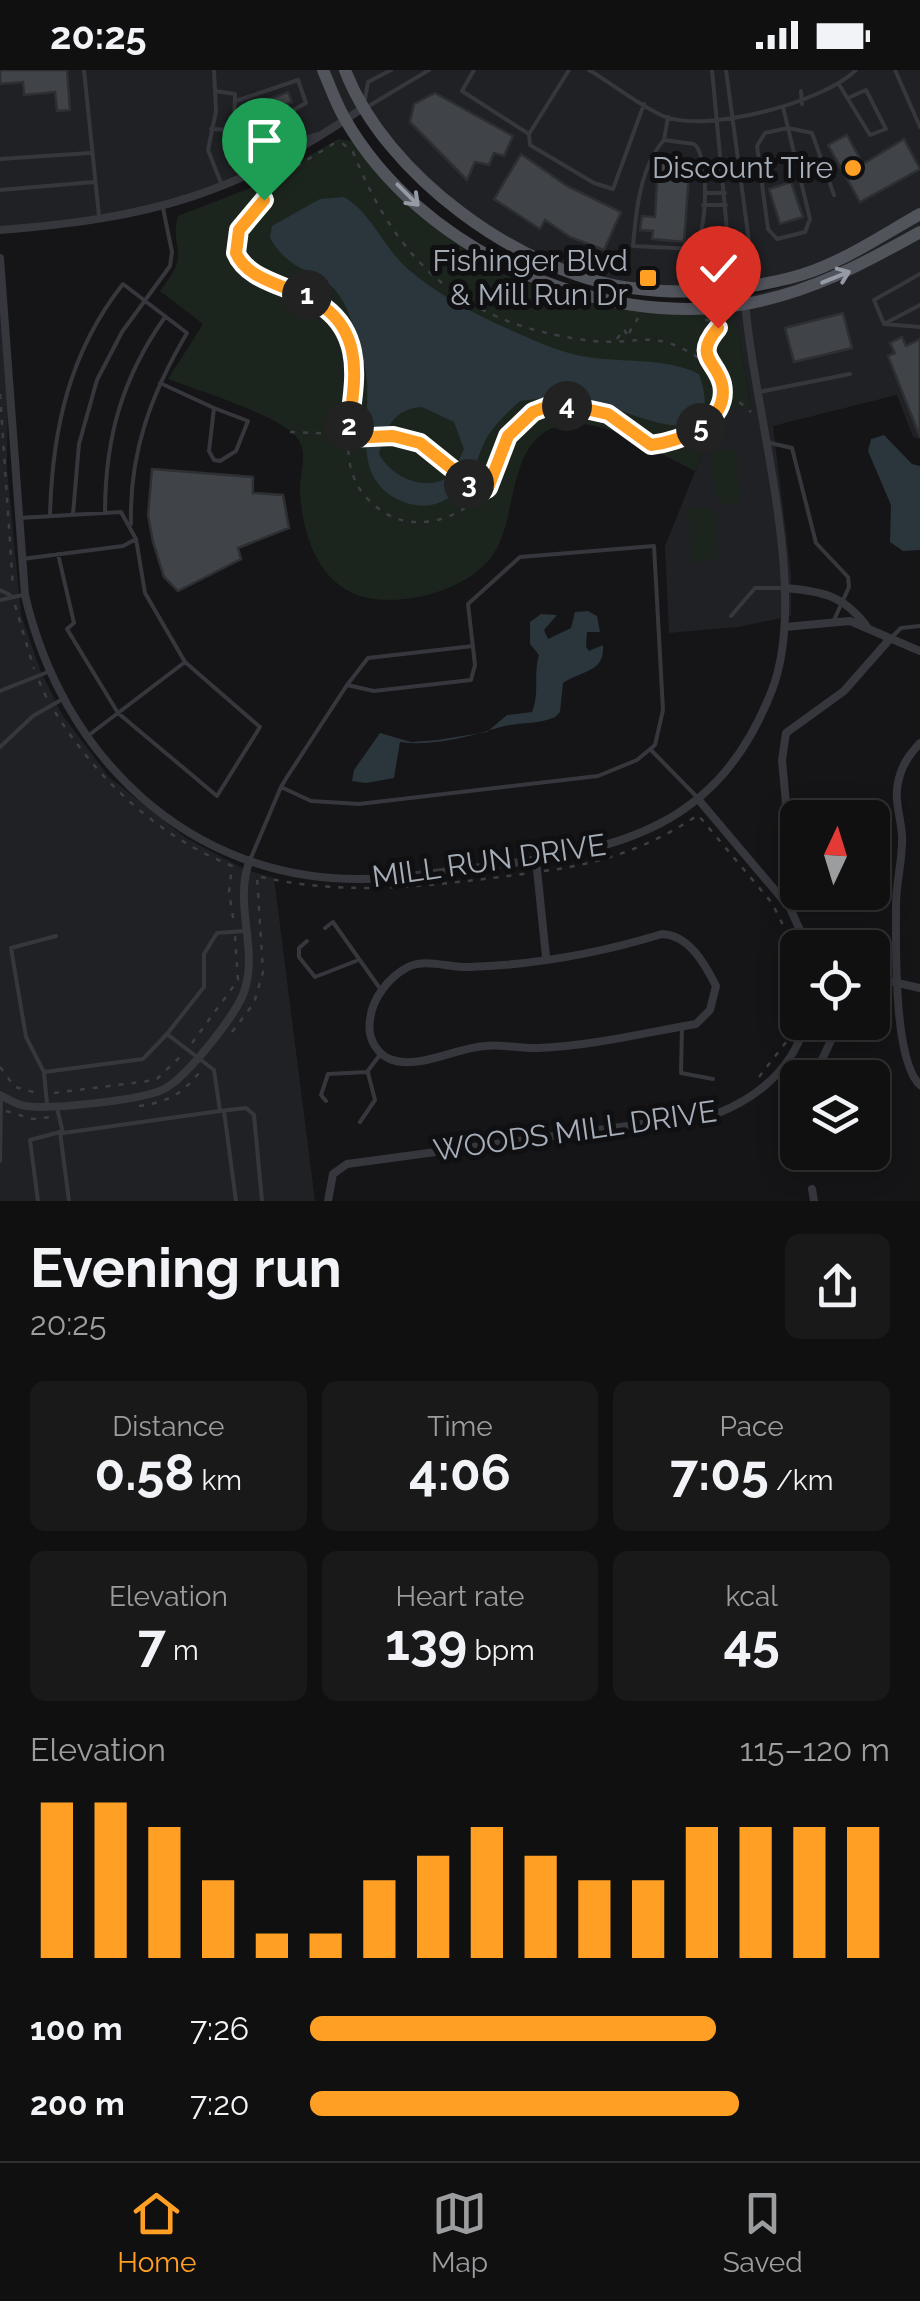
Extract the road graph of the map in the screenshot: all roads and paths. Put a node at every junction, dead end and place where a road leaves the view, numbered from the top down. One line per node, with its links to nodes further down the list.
1 (84, 70): 35 (lane)
2 (214, 70): 15 (lane)
3 (323, 70): 26 (main road)
4 (346, 70): 22 (main road)
5 (391, 70): 22 (lane)
6 (429, 70): 22 (lane)
7 (474, 70): 33 (lane)
8 (569, 70): 33 (lane)
9 (589, 70): 19 (lane)
10 (712, 70): 25 (lane)
11 (726, 70): 23 (lane)
12 (856, 70): 14 (lane)
13 (895, 70): 27 (lane)
14 (840, 86): 17 (lane); 20 (lane)
15 (216, 91): 18 (lane); 28 (lane)
16 (800, 91): 20 (lane)
17 (848, 98): 17 (lane)
18 (236, 101): 30 (lane); 31 (lane)
19 (644, 104): 24 (lane); 33 (lane)
20 (802, 104): 21 (lane)
21 (783, 107): 23 (lane); 29 (lane)
22 (363, 108): 26 (street); 52 (main road)
23 (731, 116): 25 (lane); 52 (lane)
24 (668, 117): 25 (lane); 34 (lane)
25 (716, 118): 41 (lane)
26 (345, 120): 32 (street); 54 (main road, one-way to 54)
27 (920, 127)
28 (211, 128): 30 (lane); 38 (lane)
29 (788, 128): 29 (lane); 42 (lane)
30 (234, 130): 31 (lane)
31 (256, 132): 32 (lane)
32 (323, 132): 38 (street)
33 (529, 134)
34 (664, 140): 40 (lane); 44 (lane)
35 (91, 153): 36 (lane); 37 (lane)
36 (0, 159)
37 (94, 182): 39 (lane); 47 (lane)
38 (223, 188): 45 (street)
39 (0, 190)
40 (704, 193): 41 (lane); 44 (lane)
41 (725, 193): 43 (lane)
42 (834, 196)
43 (726, 204): 44 (lane); 52 (lane)
44 (703, 205)
45 (163, 208): 47 (street); 53 (lane)
46 (920, 214): 52 (main road)
47 (99, 220): 48 (street)
48 (0, 230)
49 (920, 232): 54 (main road, one-way to 49)
50 (0, 258): 63 (street, MILL RUN DRIVE)
51 (920, 274): 58 (lane)
52 (744, 286): 54 (street, MILL RUN DRIVE)
53 (144, 300): 56 (lane); 76 (lane); 77 (lane)
54 (745, 304): 66 (street, MILL RUN DRIVE)
55 (920, 305): 58 (lane)
56 (165, 316): 65 (lane); 75 (lane)
57 (725, 323): 62 (path)
58 (884, 324): 59 (lane)
59 (920, 327)
60 (629, 340): 61 (path); 61 (path); 62 (path)
61 (617, 341): 72 (path)
62 (709, 365): 68 (path)
63 (4, 372): 78 (street, MILL RUN DRIVE)
64 (850, 374): 66 (lane)
65 (160, 383): 69 (lane); 79 (lane)
66 (759, 392): 73 (street, MILL RUN DRIVE)
67 (0, 394): 86 (path)
68 (722, 398): 70 (path); 74 (path)
69 (214, 408): 69 (lane)
70 (751, 412)
71 (290, 432): 72 (path)
72 (348, 438): 74 (path); 74 (path)
73 (764, 442): 83 (street, MILL RUN DRIVE); 88 (lane)
74 (481, 492)
75 (104, 513): 76 (lane); 79 (lane)
76 (73, 514): 77 (lane)
77 (50, 516): 78 (lane)
78 (18, 518): 82 (street, MILL RUN DRIVE)
79 (131, 524): 80 (lane)
80 (136, 539): 81 (lane); 97 (lane)
81 (58, 554): 82 (lane); 104 (lane)
82 (22, 559): 85 (street, MILL RUN DRIVE)
83 (785, 588): 88 (street); 89 (lane); 92 (street, MILL RUN DRIVE)
84 (0, 590): 86 (lane)
85 (25, 595): 86 (lane); 98 (street, MILL RUN DRIVE)
86 (12, 596): 87 (lane); 99 (path)
87 (0, 600)
88 (845, 600): 90 (lane); 93 (street)
89 (731, 616)
90 (834, 620): 92 (street); 93 (street)
91 (920, 626): 94 (lane)
92 (786, 627): 110 (street, MILL RUN DRIVE)
93 (868, 628): 94 (street)
94 (888, 641): 96 (street); 111 (street)
95 (472, 646): 100 (lane); 100 (lane); 108 (lane)
96 (920, 651)
97 (185, 662): 104 (lane); 104 (lane)
98 (48, 672): 99 (lane); 102 (street, MILL RUN DRIVE)
99 (38, 677): 101 (lane); 103 (path)
100 (348, 685): 109 (lane)
101 (0, 691)
102 (61, 700): 103 (lane); 105 (street, MILL RUN DRIVE)
103 (51, 705): 107 (lane); 118 (path)
104 (118, 713): 105 (lane)
105 (86, 738): 112 (street, MILL RUN DRIVE)
106 (920, 743): 124 (street)
107 (0, 747)
108 (651, 750): 109 (lane); 110 (lane)
109 (282, 786): 112 (lane)
110 (698, 799): 113 (street, MILL RUN DRIVE); 115 (street)
111 (786, 800)
112 (250, 860): 113 (street, MILL RUN DRIVE); 118 (street)
113 (536, 860): 114 (street)
114 (537, 872): 117 (path); 121 (street); 129 (path)
115 (780, 896)
116 (325, 928): 122 (lane)
117 (786, 930)
118 (240, 932): 128 (lane); 132 (path); 134 (street)
119 (56, 936): 137 (lane)
120 (307, 941): 122 (lane)
121 (546, 957): 126 (street); 127 (street)
122 (357, 961): 126 (lane)
123 (890, 982): 124 (street)
124 (897, 984): 125 (street); 141 (street)
125 (920, 988)
126 (381, 990): 133 (street)
127 (682, 1026): 133 (street); 140 (lane)
128 (166, 1034): 132 (lane); 137 (lane)
129 (230, 1034)
130 (788, 1040): 139 (path)
131 (798, 1040): 158 (street, WOODS MILL DRIVE)
132 (188, 1049): 134 (lane); 142 (path)
133 (380, 1053): 138 (lane)
134 (198, 1056): 135 (lane); 145 (street)
135 (207, 1064): 146 (path); 148 (lane)
136 (0, 1066): 142 (path)
137 (44, 1072): 142 (lane)
138 (367, 1072): 144 (lane); 150 (lane)
139 (760, 1077)
140 (713, 1079)
141 (920, 1085)
142 (46, 1094): 145 (lane)
143 (0, 1095): 145 (street); 147 (lane)
144 (326, 1102)
145 (52, 1106): 149 (lane)
146 (130, 1107)
147 (1, 1109): 149 (path); 152 (lane)
148 (222, 1111): 151 (lane); 156 (lane); 157 (lane)
149 (58, 1116): 151 (lane)
150 (360, 1122)
151 (60, 1132): 154 (lane); 155 (lane)
152 (0, 1161)
153 (812, 1189): 159 (street)
154 (38, 1201)
155 (69, 1201)
156 (236, 1201)
157 (262, 1201)
158 (328, 1201)
159 (814, 1201)

